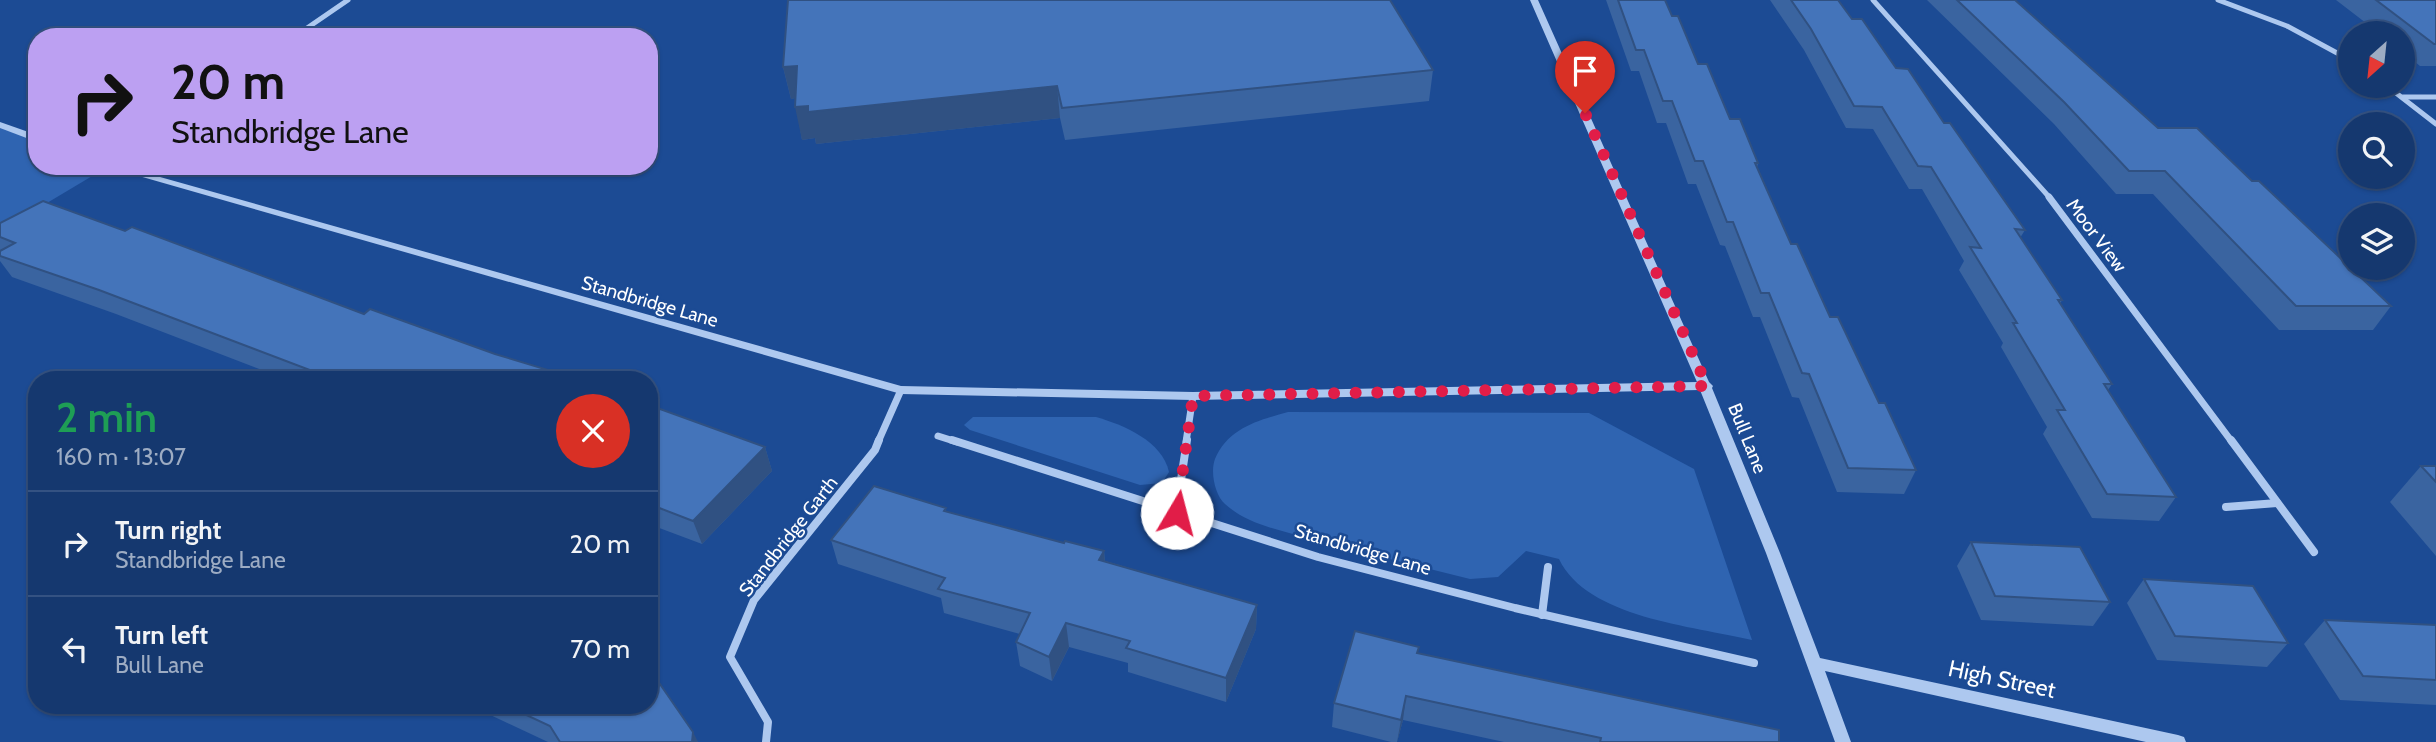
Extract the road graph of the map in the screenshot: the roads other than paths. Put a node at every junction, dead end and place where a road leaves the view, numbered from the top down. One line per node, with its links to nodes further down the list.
1 (348, 0): 5 (street)
2 (1534, 0): 14 (street, Bull Lane)
3 (1873, 0): 18 (street, Moor View)
4 (2218, 0): 6 (street)
5 (307, 28)
6 (2338, 54)
7 (2415, 97): 8 (street)
8 (2436, 97)
9 (2403, 98): 10 (street)
10 (2436, 124)
11 (0, 125): 12 (street)
12 (28, 136)
13 (140, 175): 15 (street, Standbridge Lane)
14 (1707, 386): 16 (street, Standbridge Lane); 25 (street, Bull Lane)
15 (901, 390): 16 (street, Standbridge Lane); 26 (street, Standbridge Garth)
16 (1193, 396): 20 (street)
17 (938, 436): 20 (street, Standbridge Lane)
18 (2277, 503): 19 (street); 21 (street, Moor View)
19 (2226, 507)
20 (1177, 513): 23 (street, Standbridge Lane)
21 (2315, 552)
22 (1548, 566): 23 (street)
23 (1542, 615): 24 (street, Standbridge Lane)
24 (1754, 663)
25 (1816, 663): 27 (street); 28 (street, High Street)
26 (766, 742)
27 (1843, 742)
28 (2178, 742)

